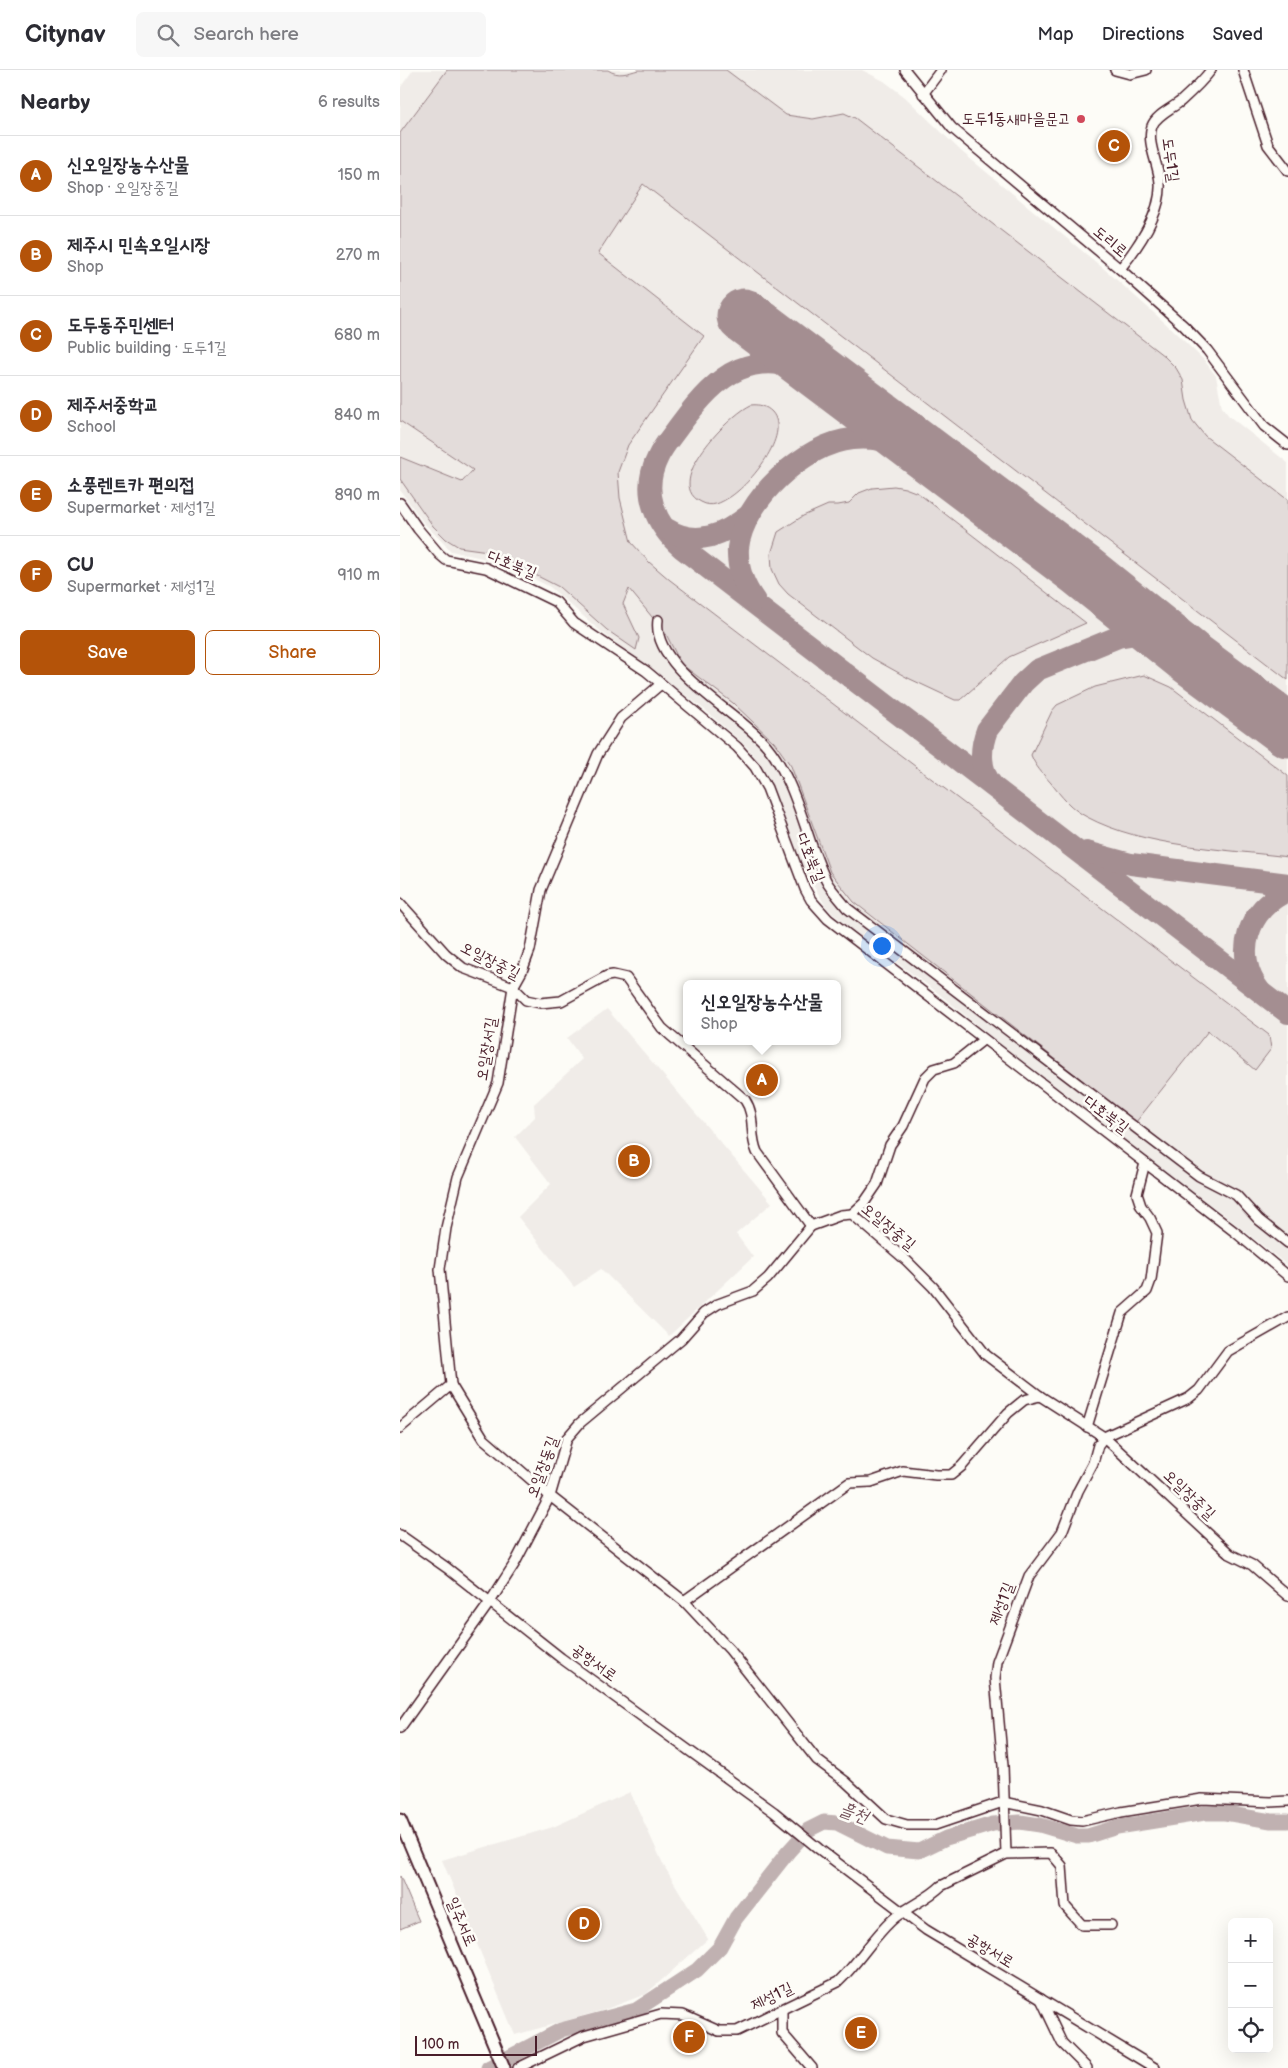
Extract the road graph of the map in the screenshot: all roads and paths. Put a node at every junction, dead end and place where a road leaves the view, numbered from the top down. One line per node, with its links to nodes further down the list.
1 (905, 70): 7 (street, 도리로)
2 (941, 70): 7 (street)
3 (1115, 70): 4 (street)
4 (1146, 70)
5 (1211, 70): 9 (street, 도두1길)
6 (1243, 70): 8 (street)
7 (923, 94): 9 (street, 도리로)
8 (1288, 171)
9 (1120, 269): 10 (street, 도리로)
10 (1288, 445)
11 (400, 503): 13 (street, 다호북길)
12 (658, 620): 20 (street)
13 (661, 684): 15 (street, 오일장서길); 16 (street, 다호북길)
14 (400, 903): 15 (street, 오일장중길)
15 (513, 987): 19 (street, 오일장중길); 23 (street, 오일장서길)
16 (983, 1040): 17 (street, 다호북길); 18 (street)
17 (1145, 1163): 21 (street, 다호북길); 25 (street)
18 (852, 1214): 19 (street, 오일장중길); 24 (street, 오일장중길)
19 (810, 1226): 28 (street, 오일장동길)
20 (1288, 1243)
21 (1288, 1276)
22 (1288, 1316): 27 (street)
23 (451, 1385): 26 (street); 28 (street)
24 (1040, 1396): 25 (street, 오일장중길); 31 (street)
25 (1087, 1426): 27 (street, 오일장중길)
26 (400, 1428)
27 (1104, 1437): 30 (street, 오일장중길); 37 (street, 제성1길)
28 (550, 1496): 31 (street); 32 (street, 오일장동길)
29 (400, 1535): 32 (street, 공항서로)
30 (1288, 1596)
31 (684, 1601): 37 (street)
32 (490, 1602): 33 (street, 오일장동길); 40 (street, 공항서로)
33 (411, 1712): 34 (street); 35 (street, 오일장동길)
34 (400, 1718)
35 (400, 1728)
36 (1288, 1801): 37 (street)
37 (1004, 1802): 39 (street, 제성1길)
38 (400, 1820): 44 (main road, 일주서로)
39 (1006, 1854): 40 (street, 제성1길); 41 (street)
40 (902, 1911): 42 (street, 공항서로); 43 (street, 제성1길)
41 (1111, 1925)
42 (1041, 1999): 47 (street); 48 (street, 공항서로)
43 (782, 2008): 45 (street, 제성1길); 46 (street)
44 (504, 2068)
45 (518, 2068)
46 (812, 2068)
47 (1087, 2068)
48 (1155, 2068)

